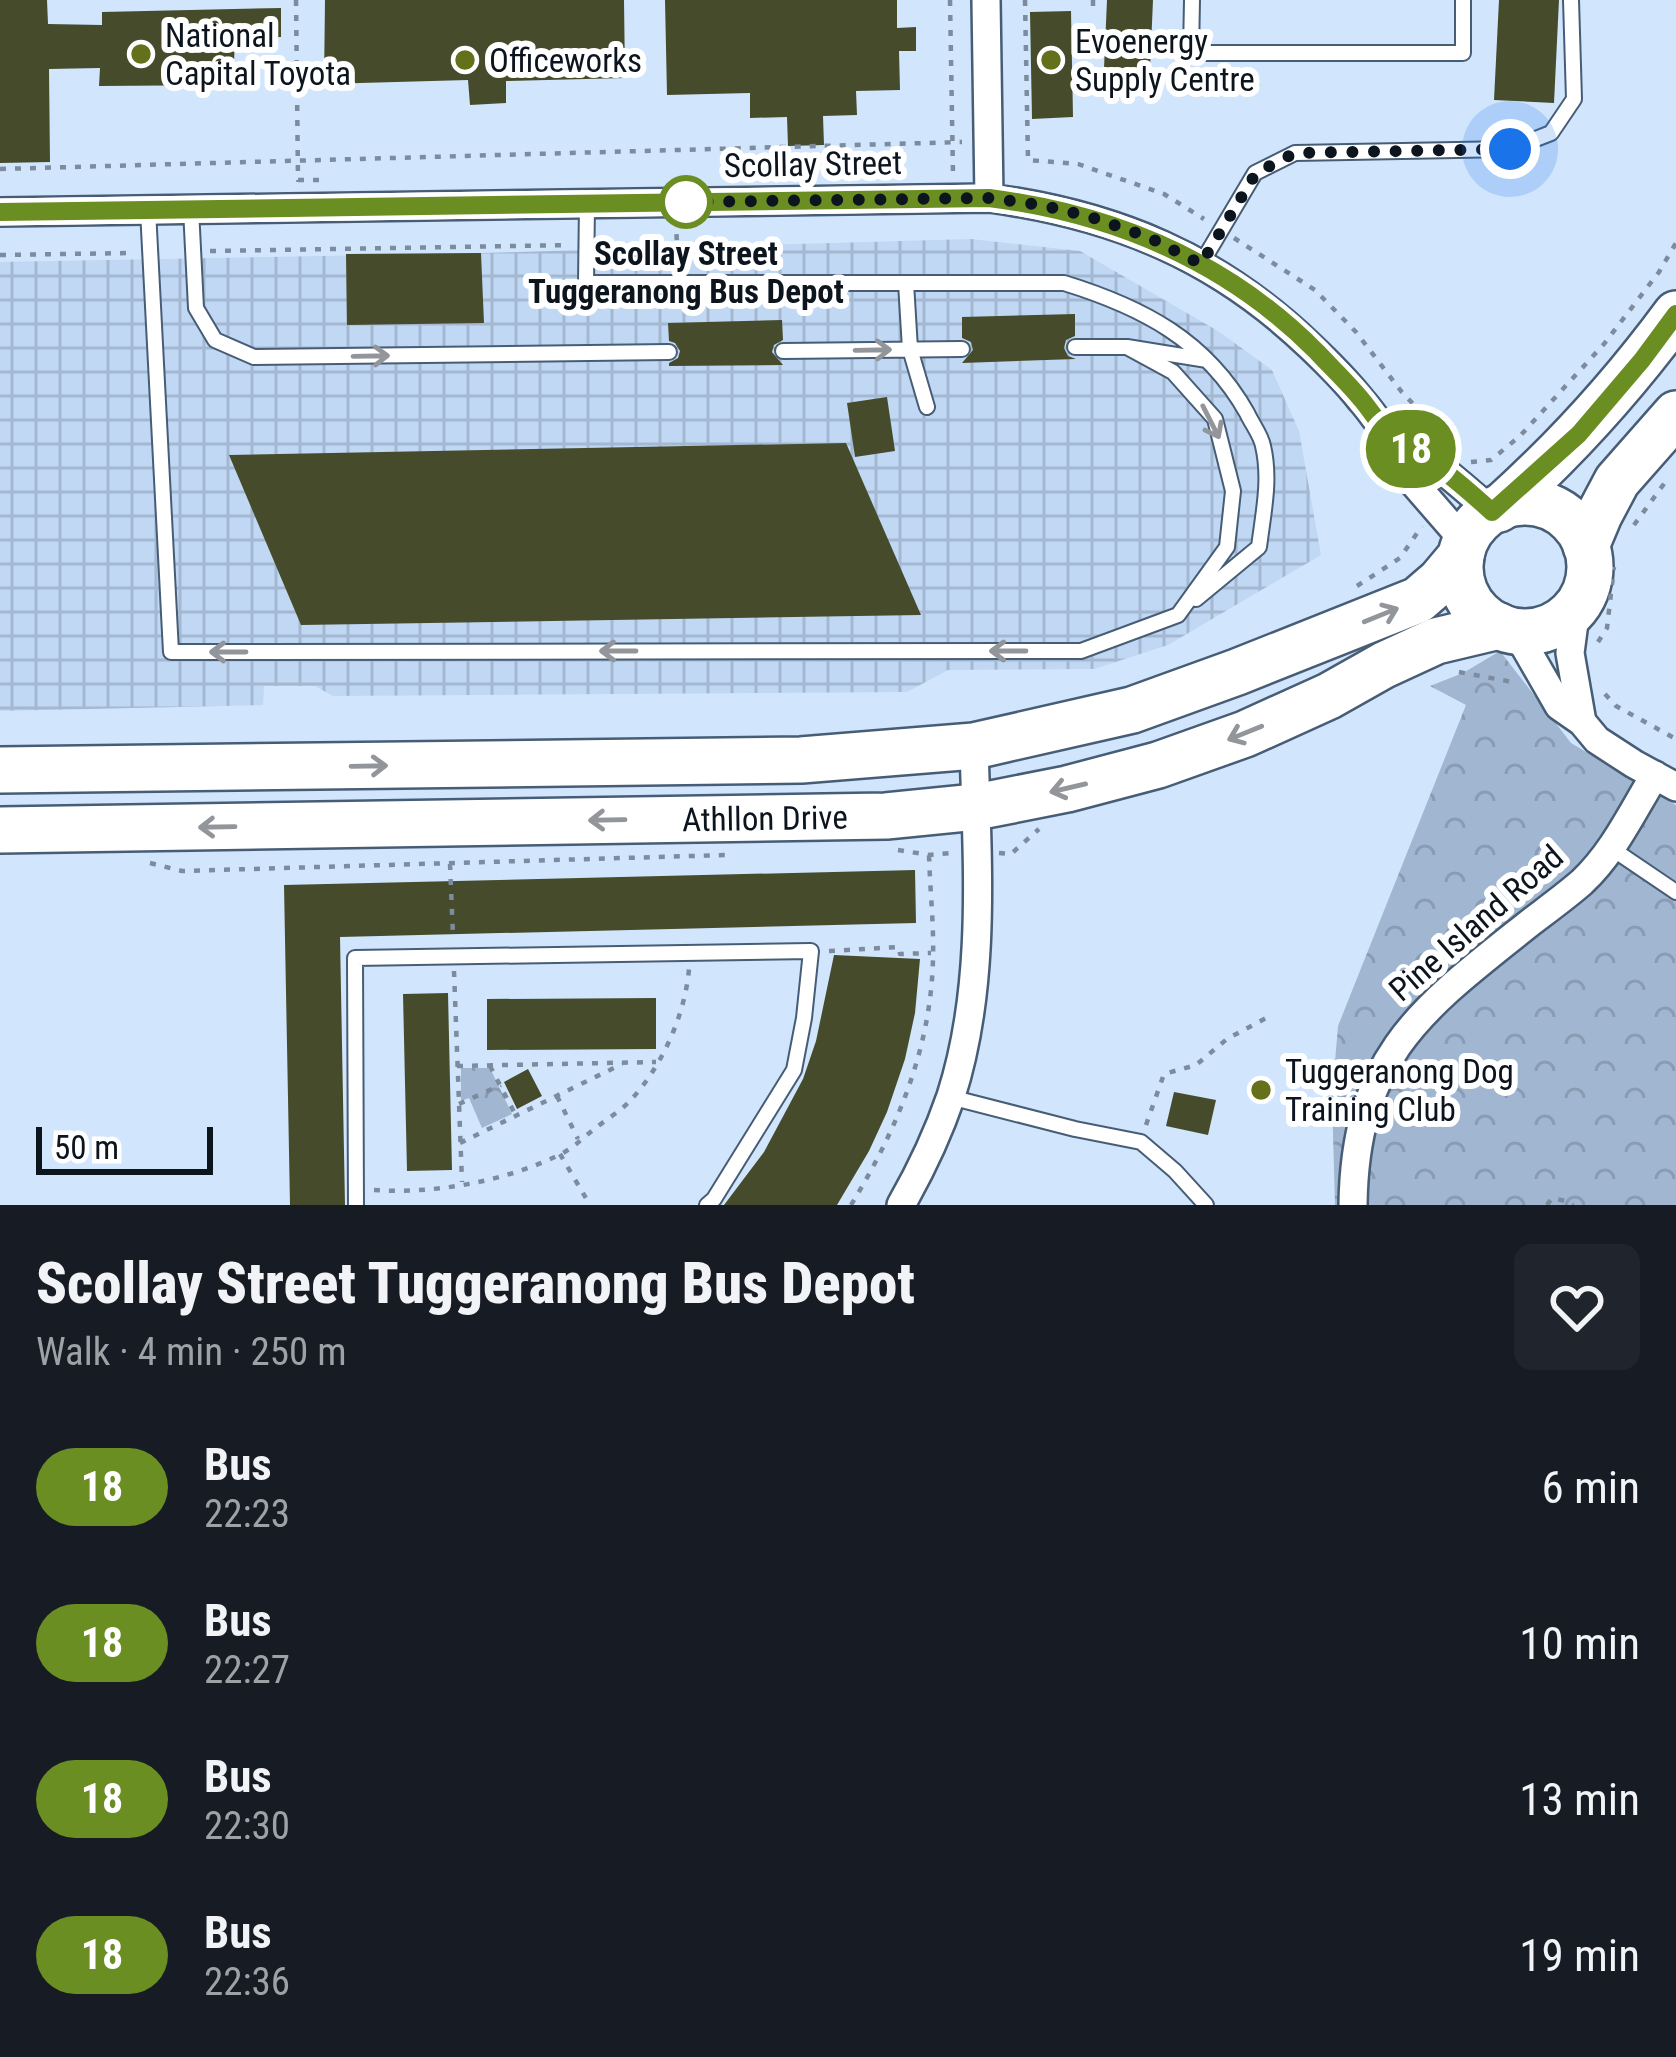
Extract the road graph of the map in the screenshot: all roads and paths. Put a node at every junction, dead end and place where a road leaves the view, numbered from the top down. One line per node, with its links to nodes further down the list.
1 (296, 0): 12 (path)
2 (950, 0): 11 (path)
3 (986, 0): 10 (street)
4 (1025, 0): 22 (path)
5 (1093, 0): 9 (path)
6 (1192, 0): 7 (lane)
7 (1463, 0)
8 (1571, 0): 22 (lane)
9 (1093, 14)
10 (988, 142): 11 (path); 16 (street)
11 (952, 143): 12 (path); 15 (path)
12 (298, 161): 13 (path); 14 (path)
13 (0, 169)
14 (334, 180)
15 (954, 198): 16 (street, Scollay Street); 17 (street, Scollay Street)
16 (989, 198): 28 (street, Scollay Street)
17 (675, 202): 18 (street, Scollay Street); 24 (path)
18 (587, 203): 20 (street, Scollay Street); 24 (lane)
19 (148, 209): 20 (street, Scollay Street); 21 (street, Scollay Street); 25 (lane)
20 (191, 209): 26 (lane)
21 (0, 212)
22 (1222, 230): 28 (lane); 42 (path)
23 (1676, 244): 43 (path)
24 (586, 245): 26 (path); 29 (lane)
25 (150, 252): 27 (path); 50 (lane, one-way to 25)
26 (193, 252): 36 (lane, one-way to 36)
27 (0, 255)
28 (1201, 264): 41 (street, Scollay Street)
29 (906, 284): 34 (lane); 37 (lane)
30 (1676, 314): 46 (main road, Athllon Drive)
31 (1076, 347): 32 (lane)
32 (1126, 347): 37 (lane); 50 (lane, one-way to 50)
33 (962, 349): 34 (lane)
34 (910, 350): 35 (lane, one-way to 34); 38 (lane)
35 (783, 351)
36 (669, 352)
37 (1209, 360): 50 (lane)
38 (927, 407)
39 (1676, 414): 47 (main road)
40 (1528, 440): 43 (path)
41 (1399, 446): 44 (street, Scollay Street); 45 (street, Scollay Street)
42 (1455, 448)
43 (1491, 460): 44 (path); 44 (path)
44 (1463, 472): 46 (street, Scollay Street)
45 (1431, 506): 46 (street, Scollay Street); 48 (path)
46 (1479, 530): 47 (main road); 51 (main road); 55 (main road, Athllon Drive, one-way to 46)
47 (1586, 546): 49 (main road)
48 (1341, 596)
49 (1576, 607): 51 (main road); 53 (street)
50 (1179, 613)
51 (1505, 628): 53 (street); 58 (main road, Athllon Drive, one-way to 58)
52 (1600, 683): 54 (path)
53 (1582, 722): 57 (street)
54 (1676, 739)
55 (974, 746): 56 (main road, Athllon Drive, one-way to 55); 58 (street)
56 (0, 770)
57 (1665, 781): 60 (street, Pine Island Road)
58 (976, 807): 59 (main road, Athllon Drive, one-way to 59); 77 (street)
59 (0, 830)
60 (1611, 848): 65 (lane); 91 (street, Pine Island Road)
61 (731, 855): 64 (path)
62 (929, 856): 68 (path)
63 (136, 859): 64 (path)
64 (450, 864): 69 (path)
65 (1676, 892)
66 (811, 951): 67 (lane); 68 (path); 87 (lane)
67 (691, 953): 69 (lane); 71 (path)
68 (933, 953): 88 (path)
69 (453, 956): 73 (path); 85 (lane)
70 (1268, 1017): 81 (path)
71 (657, 1062): 72 (path); 80 (path)
72 (625, 1063): 74 (path); 76 (path)
73 (457, 1066): 74 (path); 78 (path)
74 (490, 1066): 75 (path)
75 (501, 1085): 78 (path); 79 (path)
76 (557, 1096): 79 (path); 80 (path)
77 (950, 1097): 81 (lane); 89 (street)
78 (459, 1104): 82 (path)
79 (516, 1115): 82 (path)
80 (579, 1142): 83 (path)
81 (1141, 1142): 90 (lane)
82 (460, 1143): 84 (path)
83 (560, 1154): 84 (path); 86 (path)
84 (462, 1184): 85 (path)
85 (356, 1197)
86 (590, 1205)
87 (706, 1205)
88 (851, 1205)
89 (902, 1205)
90 (1206, 1205)
91 (1353, 1205)
92 (1547, 1205): 93 (path)
93 (1573, 1205)

